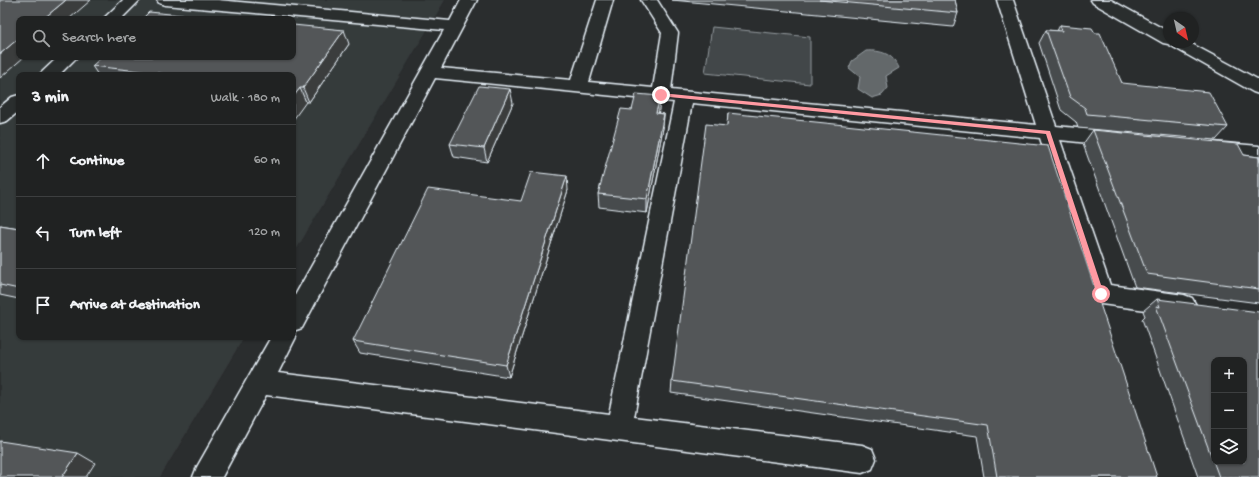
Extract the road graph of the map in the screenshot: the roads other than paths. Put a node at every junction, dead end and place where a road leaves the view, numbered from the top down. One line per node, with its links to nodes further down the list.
1 (132, 0): 8 (street)
2 (165, 0): 9 (street)
3 (469, 0): 9 (street)
4 (605, 0): 15 (street)
5 (649, 0): 17 (street)
6 (1005, 0): 21 (street)
7 (1099, 0): 10 (street)
8 (114, 16)
9 (455, 26): 14 (street)
10 (1163, 36)
11 (1186, 48): 16 (street)
12 (65, 60): 13 (street)
13 (51, 72)
14 (430, 72): 15 (street); 26 (street)
15 (578, 87): 17 (street)
16 (1259, 88)
17 (661, 95): 18 (street)
18 (684, 97): 21 (street); 29 (street)
19 (16, 104): 20 (street)
20 (0, 118)
21 (1048, 133): 22 (street); 25 (street)
22 (1134, 141)
23 (1196, 147): 24 (street)
24 (1259, 154)
25 (1204, 308)
26 (296, 316)
27 (282, 340): 28 (street)
28 (260, 382): 29 (street); 31 (street)
29 (619, 428): 30 (street)
30 (862, 459)
31 (208, 477)

